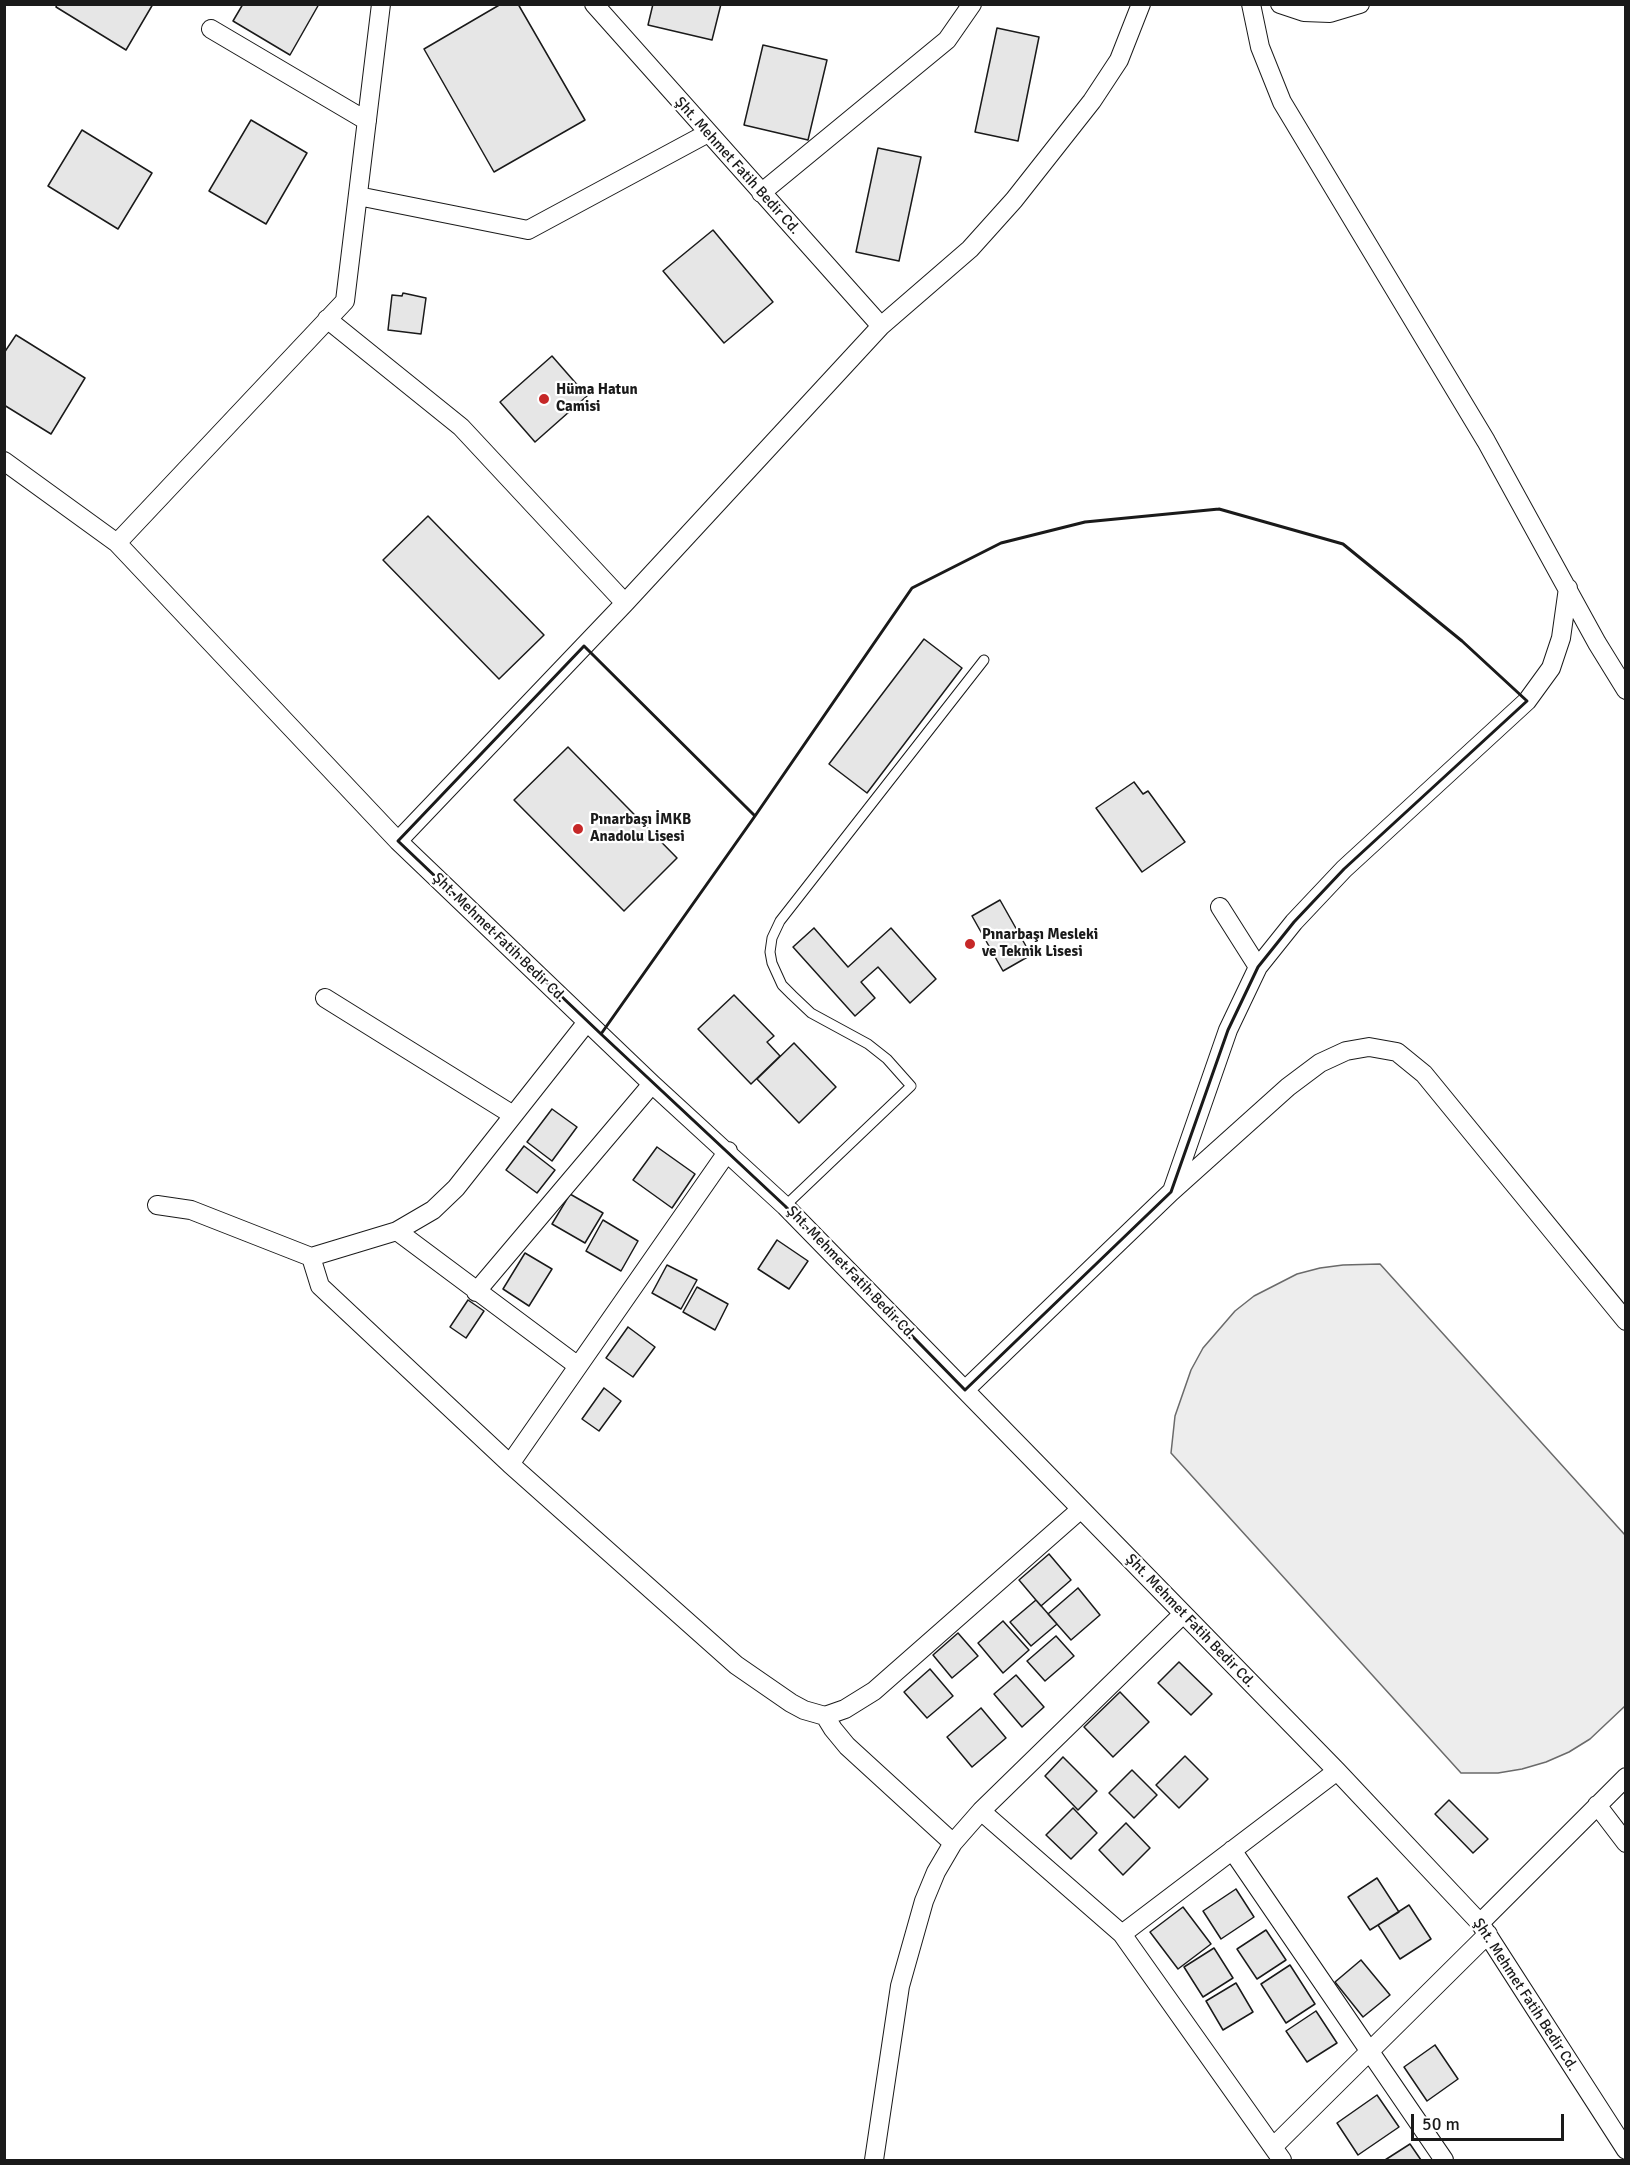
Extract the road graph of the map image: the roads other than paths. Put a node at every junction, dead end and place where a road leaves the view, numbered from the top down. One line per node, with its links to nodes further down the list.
1 (381, 4): 9 (street)
2 (594, 4): 10 (street, Şht. Mehmet Fatih Bedir Cd.)
3 (972, 4): 11 (street)
4 (1141, 4): 14 (street)
5 (1251, 4): 17 (street)
6 (1280, 4): 7 (street)
7 (1360, 4)
8 (211, 29): 9 (street)
9 (367, 121): 12 (street)
10 (708, 133): 11 (street, Şht. Mehmet Fatih Bedir Cd.); 12 (street)
11 (760, 193): 14 (street, Şht. Mehmet Fatih Bedir Cd.)
12 (358, 196): 13 (street)
13 (327, 319): 16 (street); 18 (street)
14 (882, 326): 18 (street)
15 (4, 461): 16 (street, Şht. Mehmet Fatih Bedir Cd.)
16 (117, 543): 21 (street, Şht. Mehmet Fatih Bedir Cd.)
17 (1568, 588): 20 (street); 23 (street)
18 (625, 603): 21 (street)
19 (984, 660): 31 (lane)
20 (1626, 690)
21 (398, 841): 25 (street, Şht. Mehmet Fatih Bedir Cd.)
22 (1220, 907): 23 (street)
23 (1258, 967): 29 (street)
24 (325, 999): 27 (street)
25 (587, 1022): 26 (street, Şht. Mehmet Fatih Bedir Cd.); 27 (street)
26 (652, 1084): 28 (street, Şht. Mehmet Fatih Bedir Cd.); 34 (street)
27 (513, 1115): 32 (street)
28 (728, 1151): 31 (street, Şht. Mehmet Fatih Bedir Cd.); 36 (street)
29 (1171, 1192): 35 (street); 37 (street)
30 (156, 1205): 33 (street)
31 (785, 1206): 37 (street, Şht. Mehmet Fatih Bedir Cd.)
32 (398, 1231): 33 (street); 34 (street)
33 (311, 1257): 38 (street)
34 (476, 1292): 36 (street)
35 (1626, 1322)
36 (578, 1366): 38 (street)
37 (965, 1390): 39 (street, Şht. Mehmet Fatih Bedir Cd.)
38 (510, 1464): 41 (street)
39 (1081, 1509): 40 (street, Şht. Mehmet Fatih Bedir Cd.); 41 (street)
40 (1183, 1614): 42 (street, Şht. Mehmet Fatih Bedir Cd.); 45 (street)
41 (825, 1716): 46 (street)
42 (1337, 1771): 48 (street); 49 (street, Şht. Mehmet Fatih Bedir Cd.)
43 (1626, 1777): 44 (street)
44 (1597, 1805): 47 (street); 49 (street)
45 (981, 1811): 46 (street); 50 (street)
46 (953, 1843): 54 (street)
47 (1626, 1844)
48 (1232, 1850): 50 (street); 51 (street)
49 (1484, 1928): 51 (street); 52 (street, Şht. Mehmet Fatih Bedir Cd.)
50 (1122, 1934): 53 (street)
51 (1370, 2051): 53 (street); 55 (street)
52 (1626, 2150)
53 (1277, 2154)
54 (874, 2160)
55 (1444, 2160)

